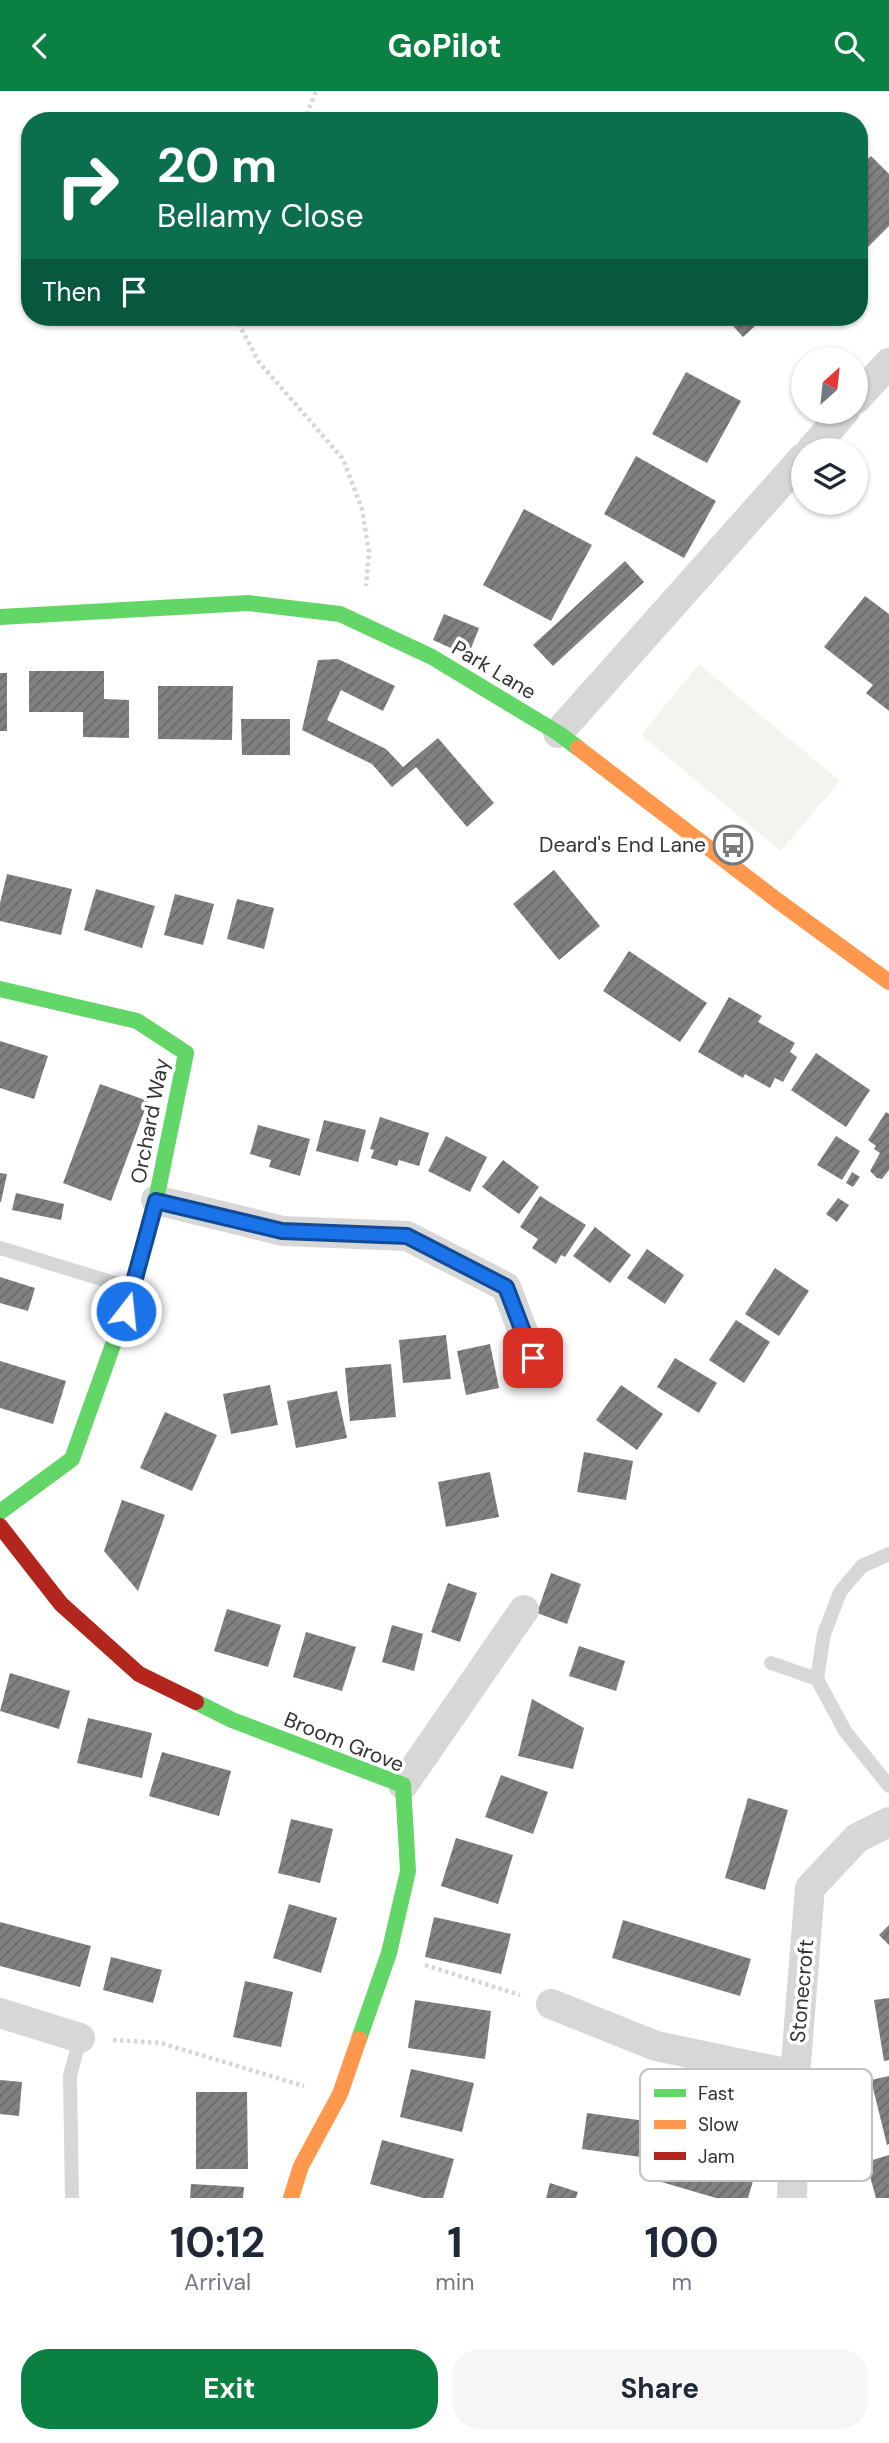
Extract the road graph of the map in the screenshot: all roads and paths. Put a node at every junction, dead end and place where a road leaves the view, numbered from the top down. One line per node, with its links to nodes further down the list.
1 (316, 91): 2 (path)
2 (308, 112)
3 (240, 326): 10 (path)
4 (889, 363): 5 (street)
5 (868, 386)
6 (834, 424): 7 (street)
7 (821, 438)
8 (791, 471): 11 (street)
9 (0, 617): 10 (street, Park Lane)
10 (362, 624): 11 (street, Park Lane)
11 (558, 733): 12 (street, Park Lane)
12 (889, 982)
13 (0, 989): 14 (street, Orchard Way)
14 (156, 1201): 16 (street, Orchard Way); 17 (street)
15 (0, 1248): 16 (lane)
16 (133, 1289): 18 (street, Orchard Way)
17 (533, 1358)
18 (0, 1512)
19 (0, 1526): 24 (street, Broom Grove)
20 (889, 1554): 23 (lane)
21 (524, 1610): 24 (street)
22 (771, 1663): 23 (lane)
23 (817, 1679): 25 (lane)
24 (403, 1785): 27 (street, Broom Grove)
25 (889, 1786)
26 (889, 1822): 32 (street, Stonecroft)
27 (389, 1953): 28 (path); 33 (street, Broom Grove)
28 (551, 2004): 31 (street)
29 (0, 2013): 30 (street)
30 (80, 2038): 33 (path); 34 (lane)
31 (770, 2069)
32 (795, 2069)
33 (340, 2094): 35 (street, Broom Grove)
34 (72, 2198)
35 (290, 2198)

